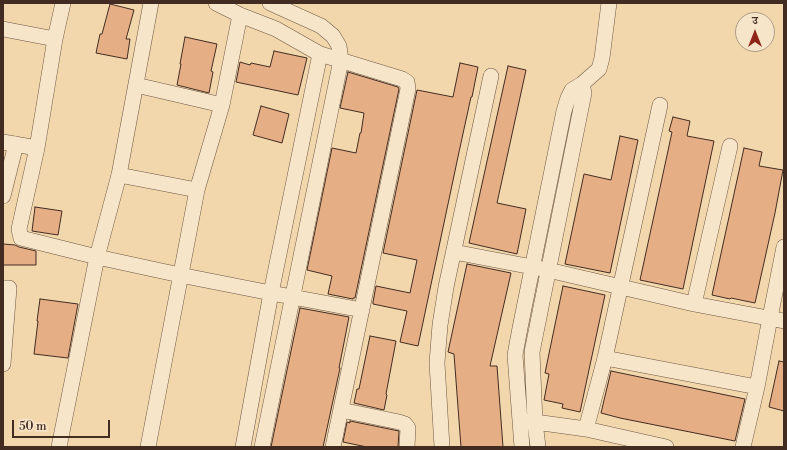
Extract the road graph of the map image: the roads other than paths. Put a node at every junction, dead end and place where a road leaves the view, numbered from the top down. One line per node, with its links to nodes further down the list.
1 (63, 3): 8 (street)
2 (151, 3): 13 (street)
3 (216, 3): 6 (street)
4 (270, 3): 10 (street)
5 (609, 3): 12 (street)
6 (240, 15): 9 (street); 14 (street)
7 (3, 29): 8 (street)
8 (55, 39): 18 (street)
9 (320, 54): 10 (street); 30 (street)
10 (342, 60): 31 (street); 33 (street)
11 (491, 76): 23 (street)
12 (582, 84): 25 (street); 26 (street)
13 (136, 85): 14 (street); 19 (street)
14 (222, 106): 20 (street)
15 (660, 106): 28 (street)
16 (10, 143): 18 (street); 21 (street)
17 (730, 146): 32 (street)
18 (37, 148): 24 (street)
19 (119, 175): 20 (street); 24 (street)
20 (197, 190): 27 (street)
21 (3, 196)
22 (784, 247): 34 (street)
23 (454, 252): 25 (street); 48 (street)
24 (97, 257): 27 (street); 42 (street)
25 (532, 267): 26 (street); 39 (street)
26 (548, 270): 28 (street); 40 (street)
27 (180, 275): 30 (street); 43 (street)
28 (621, 287): 32 (street); 35 (street)
29 (3, 288): 36 (street)
30 (271, 293): 31 (street); 44 (street)
31 (293, 297): 33 (street); 45 (street)
32 (694, 304): 34 (street)
33 (362, 310): 38 (street)
34 (777, 320): 37 (street)
35 (605, 358): 37 (street); 41 (street)
36 (3, 364)
37 (758, 387): 52 (street)
38 (341, 410): 46 (street); 47 (street)
39 (519, 422): 40 (street); 49 (street)
40 (535, 422): 41 (street); 50 (street)
41 (586, 429): 51 (street)
42 (59, 447)
43 (148, 447)
44 (243, 447)
45 (262, 447)
46 (333, 447)
47 (407, 447)
48 (442, 447)
49 (522, 447)
50 (538, 447)
51 (666, 447)
52 (743, 447)

